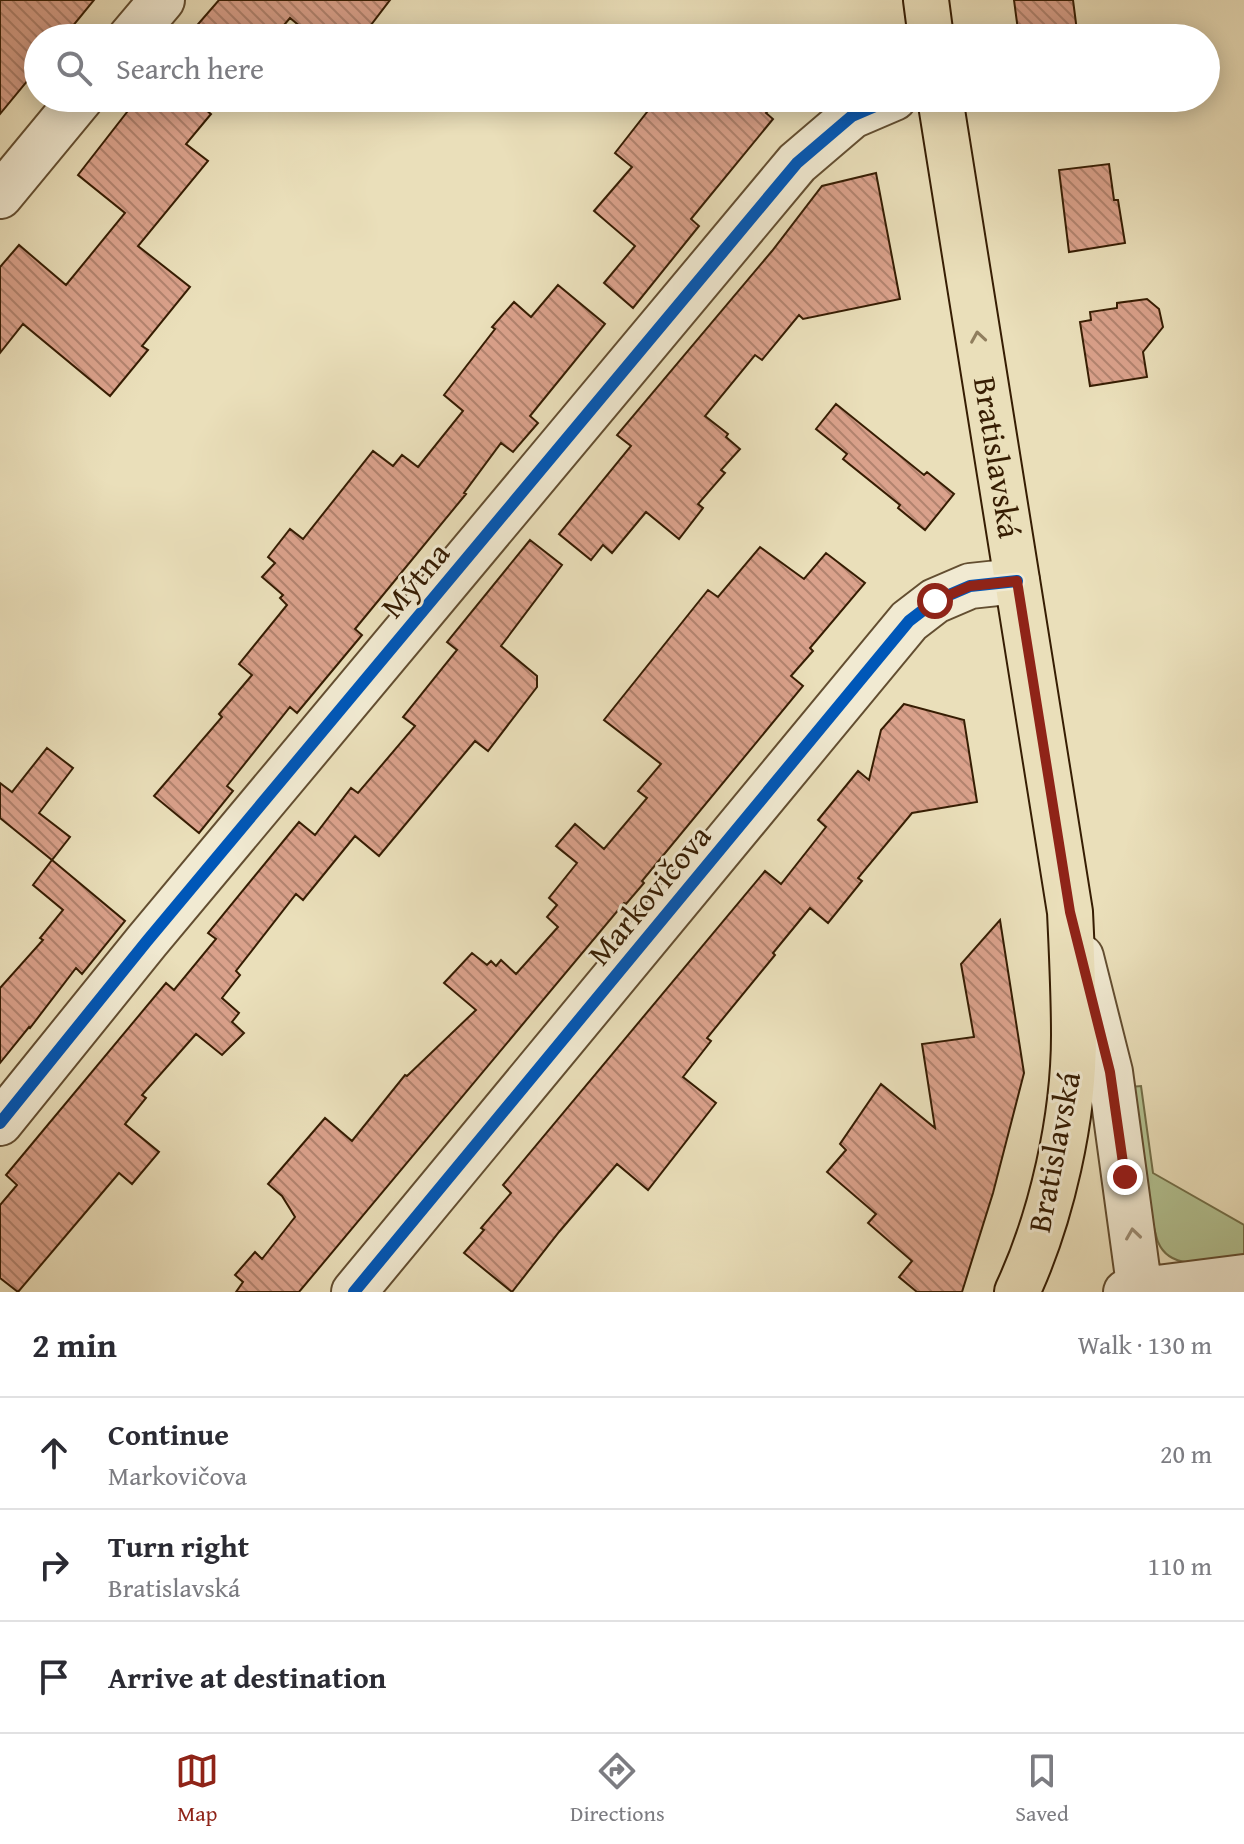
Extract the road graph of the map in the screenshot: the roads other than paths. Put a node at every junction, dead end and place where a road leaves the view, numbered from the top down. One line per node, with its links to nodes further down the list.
1 (162, 0): 3 (street)
2 (926, 0): 4 (main road)
3 (142, 24)
4 (929, 24)
5 (69, 112): 8 (street)
6 (861, 112): 11 (street, Mýtna)
7 (942, 112): 9 (main road, Bratislavská, one-way to 7)
8 (0, 196)
9 (1017, 581): 10 (main road, Bratislavská); 14 (street, Markovičova)
10 (1070, 912): 13 (street, Bratislavská, one-way to 10); 15 (main road, Bratislavská)
11 (0, 1123)
12 (1244, 1277): 13 (street)
13 (1136, 1291)
14 (354, 1292)
15 (1017, 1292)

